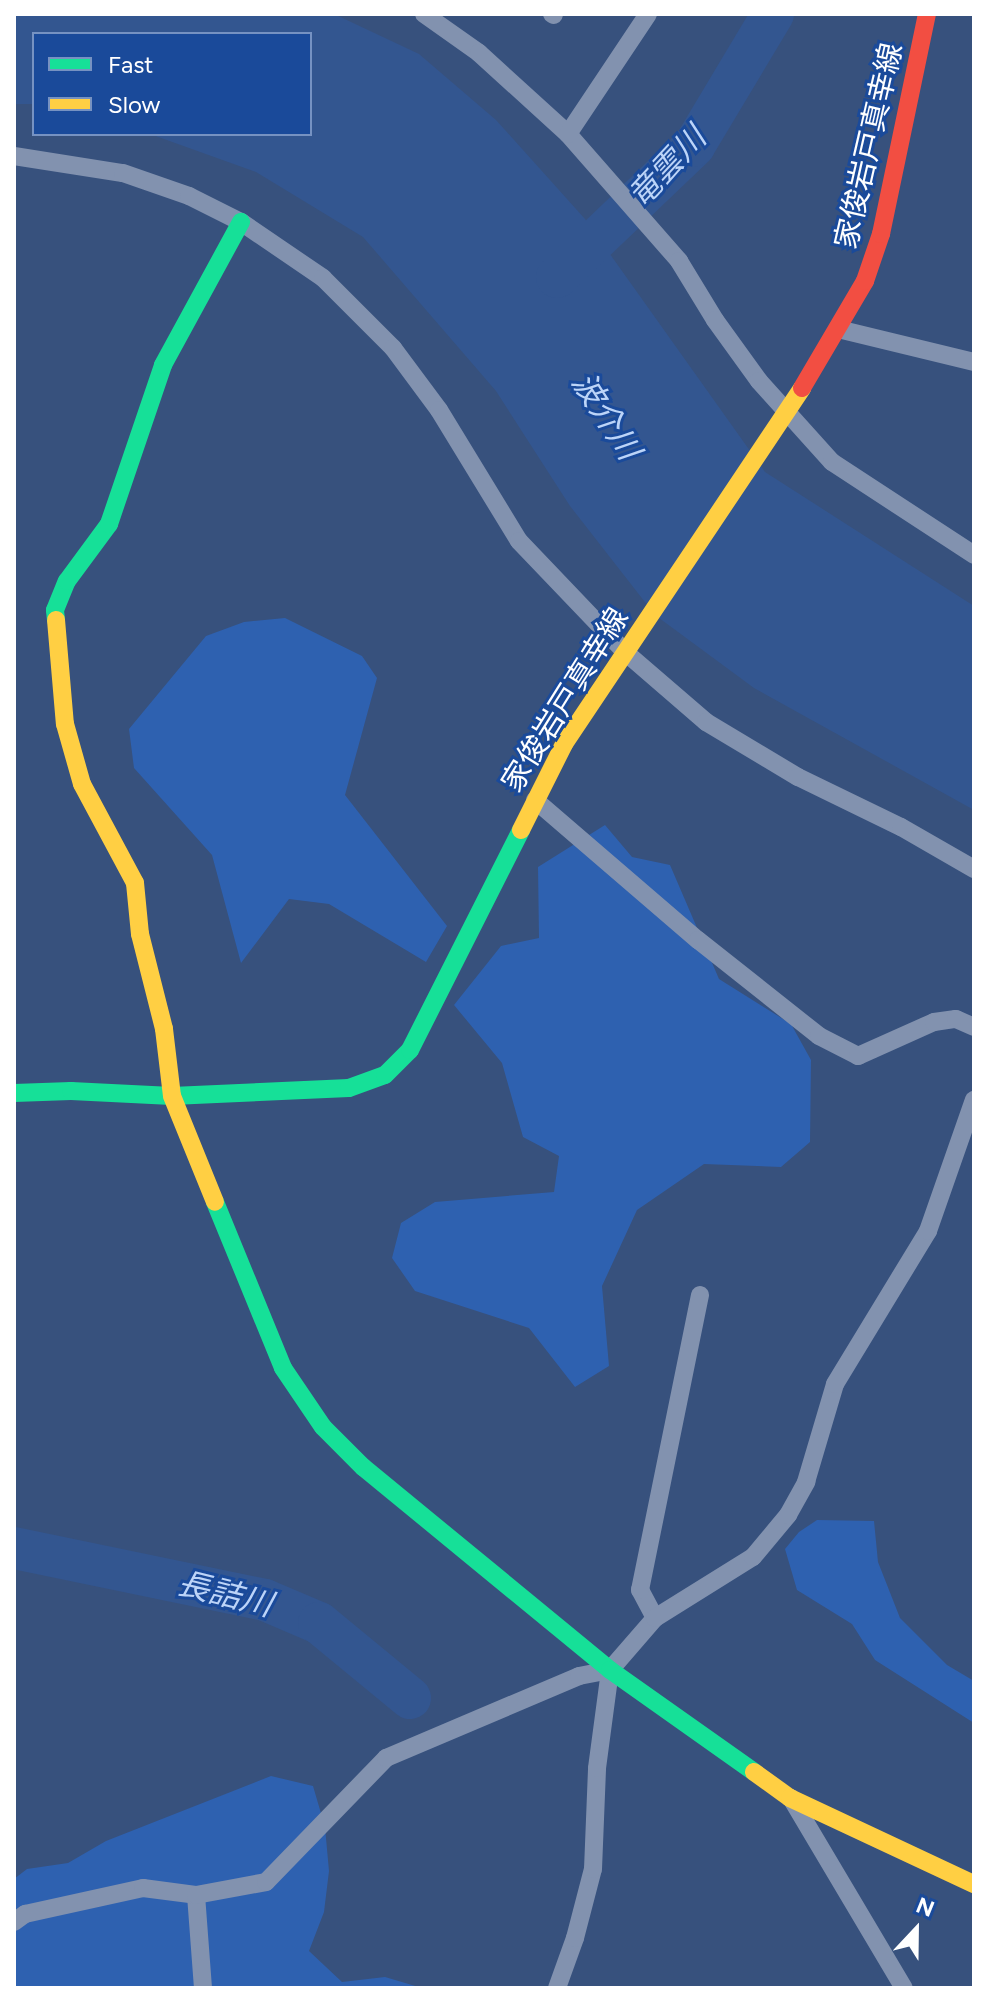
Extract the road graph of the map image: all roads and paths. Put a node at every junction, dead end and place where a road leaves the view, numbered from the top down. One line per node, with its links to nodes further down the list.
1 (424, 14): 4 (street)
2 (648, 14): 4 (street)
3 (927, 14): 7 (street, 家俊岩戸真幸線)
4 (568, 134): 9 (street)
5 (14, 156): 6 (street)
6 (241, 222): 11 (street); 16 (street)
7 (838, 329): 8 (street); 9 (street, 家俊岩戸真幸線)
8 (974, 362)
9 (783, 418): 10 (street); 11 (street, 家俊岩戸真幸線)
10 (974, 555)
11 (629, 647): 12 (street, 家俊岩戸真幸線); 13 (street)
12 (535, 800): 14 (street); 16 (street, 家俊岩戸真幸線)
13 (974, 869)
14 (974, 1027)
15 (14, 1093): 16 (street, 家俊岩戸真幸線)
16 (172, 1096): 20 (street)
17 (974, 1100): 19 (street)
18 (700, 1295): 19 (street)
19 (655, 1618): 20 (street)
20 (610, 1670): 21 (street); 23 (street); 26 (street)
21 (790, 1798): 22 (street); 27 (street)
22 (974, 1884)
23 (196, 1895): 24 (street); 25 (street)
24 (14, 1922)
25 (203, 1988)
26 (557, 1988)
27 (904, 1988)

